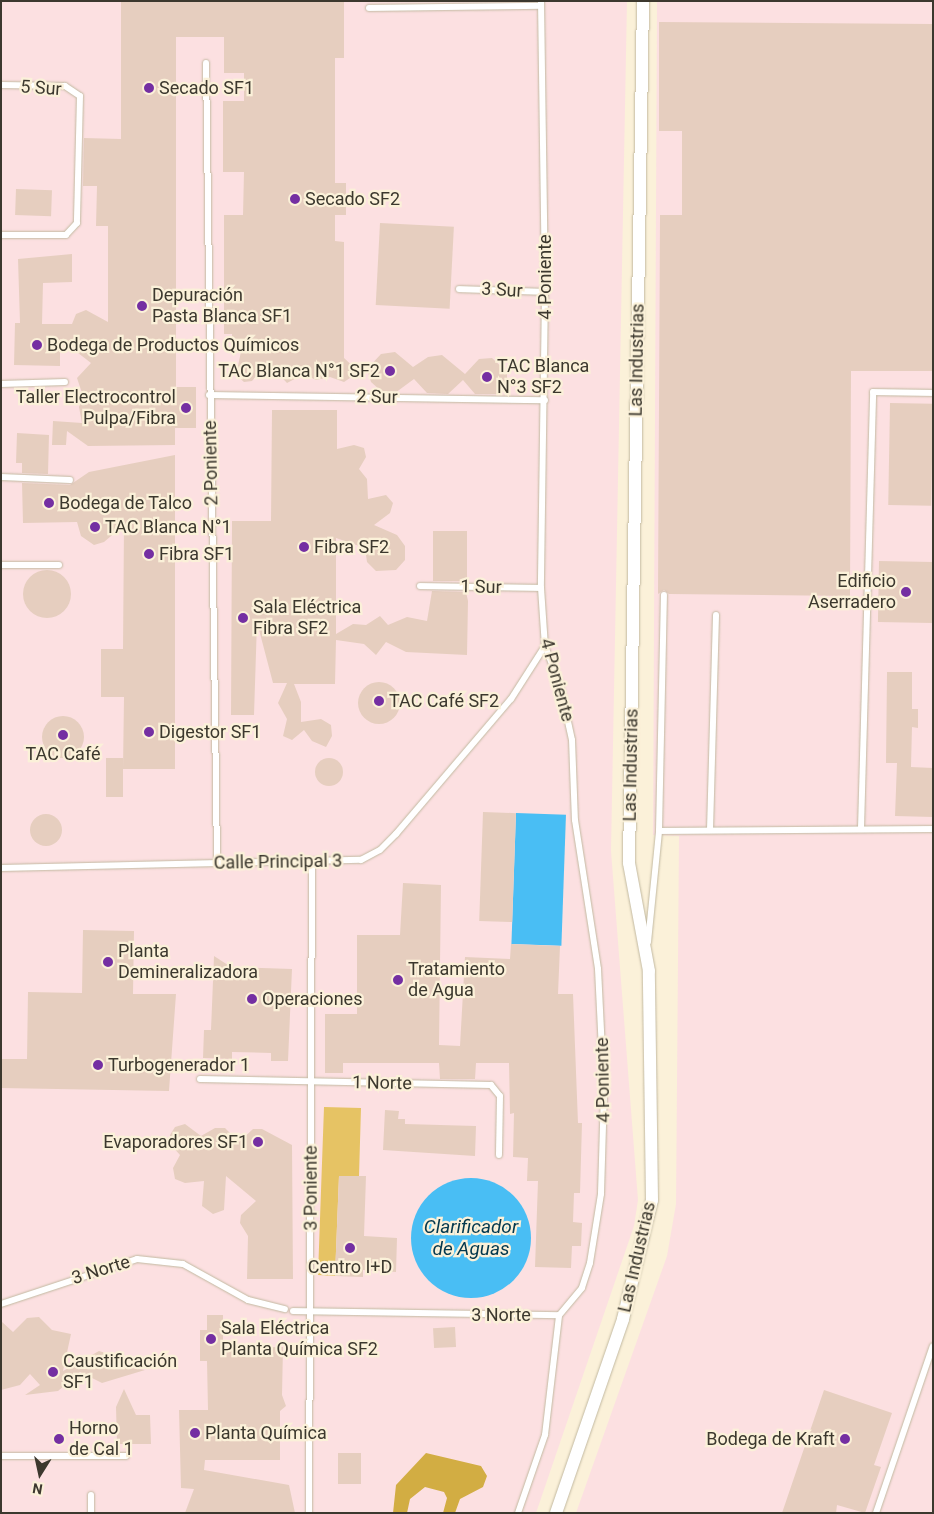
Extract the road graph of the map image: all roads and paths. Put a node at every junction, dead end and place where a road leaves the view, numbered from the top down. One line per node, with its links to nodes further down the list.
1 (642, 1): 30 (street, Las Industrias)
2 (541, 3): 3 (lane); 8 (lane, 4 Poniente)
3 (369, 8)
4 (206, 63): 12 (lane, 2 Poniente)
5 (1, 85): 6 (lane, 5 Sur)
6 (1, 235)
7 (459, 288): 8 (lane, 3 Sur)
8 (545, 292): 13 (lane, 4 Poniente)
9 (64, 382): 10 (lane)
10 (1, 384)
11 (933, 393): 23 (lane)
12 (209, 395): 13 (lane, 2 Sur); 27 (lane, 2 Poniente)
13 (545, 400): 19 (lane, 4 Poniente)
14 (1, 477): 15 (lane)
15 (70, 480)
16 (1, 565): 17 (lane)
17 (59, 565)
18 (420, 586): 19 (lane, 1 Sur)
19 (541, 588): 22 (lane, 4 Poniente)
20 (664, 595): 26 (lane)
21 (716, 615): 25 (lane)
22 (545, 646): 28 (lane, Calle Principal 3); 38 (lane, 4 Poniente)
23 (861, 828): 24 (lane); 25 (lane)
24 (933, 829)
25 (710, 830): 26 (lane)
26 (659, 831): 30 (lane)
27 (217, 863): 28 (lane, Calle Principal 3); 29 (lane, Calle Principal 3)
28 (312, 864): 32 (lane, 3 Poniente)
29 (1, 868)
30 (649, 971): 46 (street, Las Industrias)
31 (200, 1079): 32 (lane, 1 Norte)
32 (312, 1082): 33 (lane, 1 Norte); 37 (lane, 3 Poniente)
33 (498, 1155)
34 (1, 1304): 35 (lane, 3 Norte)
35 (285, 1309)
36 (293, 1311): 37 (lane, 3 Norte)
37 (310, 1314): 38 (lane, 3 Norte); 44 (lane, 3 Poniente)
38 (559, 1315): 45 (lane)
39 (933, 1346): 47 (lane)
40 (1, 1456): 41 (lane)
41 (126, 1456)
42 (91, 1495): 43 (lane)
43 (91, 1513)
44 (309, 1513)
45 (518, 1513)
46 (556, 1513)
47 (876, 1513)

